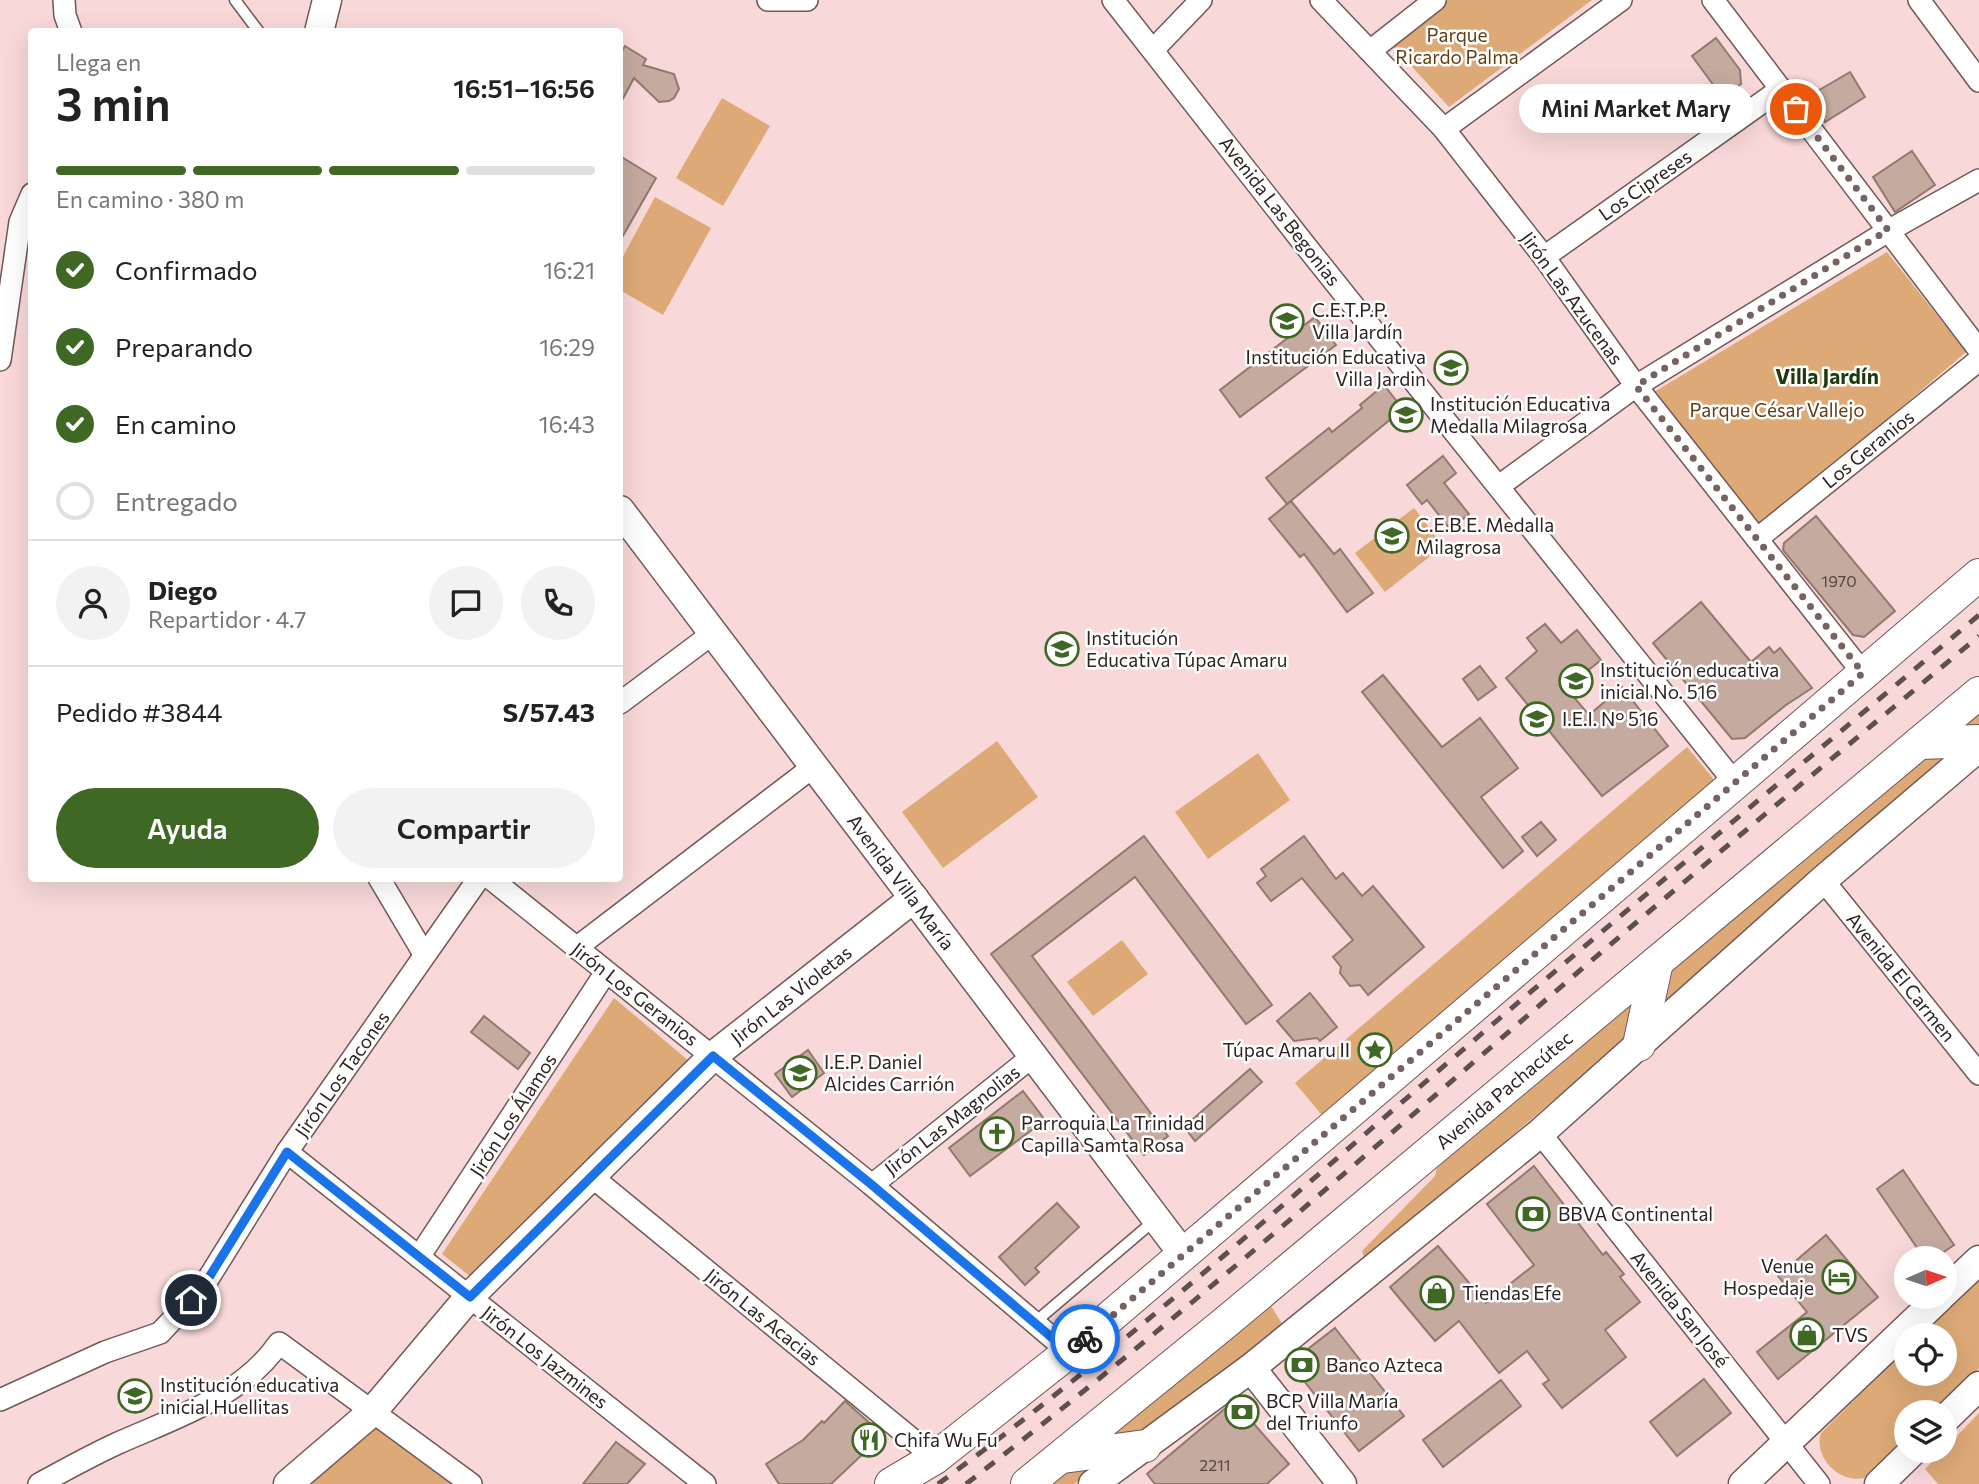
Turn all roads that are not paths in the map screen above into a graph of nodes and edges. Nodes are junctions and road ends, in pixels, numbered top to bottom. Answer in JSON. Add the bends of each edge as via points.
{"nodes":[{"id":1,"x":64,"y":0,"type":"edge"},
{"id":2,"x":235,"y":0,"type":"edge"},
{"id":3,"x":327,"y":0,"type":"edge"},
{"id":4,"x":768,"y":0,"type":"edge"},
{"id":5,"x":807,"y":0,"type":"edge"},
{"id":6,"x":1113,"y":0,"type":"edge"},
{"id":7,"x":1201,"y":0,"type":"edge"},
{"id":8,"x":1321,"y":0,"type":"edge"},
{"id":9,"x":1435,"y":0,"type":"edge"},
{"id":10,"x":1621,"y":0,"type":"edge"},
{"id":11,"x":1713,"y":0,"type":"edge"},
{"id":12,"x":1919,"y":0,"type":"edge"},
{"id":13,"x":70,"y":28,"type":"edge"},
{"id":14,"x":256,"y":28,"type":"edge"},
{"id":15,"x":320,"y":28,"type":"edge"},
{"id":16,"x":1153,"y":50,"type":"junction"},
{"id":17,"x":1370,"y":51,"type":"junction"},
{"id":18,"x":1979,"y":81,"type":"edge"},
{"id":19,"x":1781,"y":89,"type":"junction"},
{"id":20,"x":1444,"y":128,"type":"junction"},
{"id":21,"x":1979,"y":180,"type":"edge"},
{"id":22,"x":28,"y":203,"type":"edge"},
{"id":23,"x":1888,"y":230,"type":"junction"},
{"id":24,"x":1545,"y":257,"type":"junction"},
{"id":25,"x":1979,"y":350,"type":"edge"},
{"id":26,"x":0,"y":360,"type":"edge"},
{"id":27,"x":1979,"y":360,"type":"edge"},
{"id":28,"x":1636,"y":386,"type":"junction"},
{"id":29,"x":1499,"y":486,"type":"junction"},
{"id":30,"x":623,"y":514,"type":"edge"},
{"id":31,"x":1757,"y":539,"type":"junction"},
{"id":32,"x":1979,"y":575,"type":"edge"},
{"id":33,"x":712,"y":634,"type":"junction"},
{"id":34,"x":1863,"y":673,"type":"junction"},
{"id":35,"x":1979,"y":693,"type":"edge"},
{"id":36,"x":623,"y":701,"type":"edge"},
{"id":37,"x":1979,"y":741,"type":"edge"},
{"id":38,"x":1919,"y":743,"type":"junction"},
{"id":39,"x":1979,"y":747,"type":"edge"},
{"id":40,"x":813,"y":767,"type":"junction"},
{"id":41,"x":1735,"y":783,"type":"junction"},
{"id":42,"x":1823,"y":880,"type":"junction"},
{"id":43,"x":381,"y":882,"type":"edge"},
{"id":44,"x":476,"y":882,"type":"edge"},
{"id":45,"x":495,"y":882,"type":"edge"},
{"id":46,"x":914,"y":898,"type":"junction"},
{"id":47,"x":576,"y":948,"type":"junction"},
{"id":48,"x":424,"y":954,"type":"junction"},
{"id":49,"x":1657,"y":962,"type":"junction"},
{"id":50,"x":607,"y":972,"type":"junction"},
{"id":51,"x":1639,"y":1045,"type":"junction"},
{"id":52,"x":713,"y":1056,"type":"junction"},
{"id":53,"x":1033,"y":1056,"type":"junction"},
{"id":54,"x":1979,"y":1074,"type":"edge"},
{"id":55,"x":1540,"y":1133,"type":"junction"},
{"id":56,"x":287,"y":1152,"type":"junction"},
{"id":57,"x":591,"y":1176,"type":"junction"},
{"id":58,"x":872,"y":1185,"type":"junction"},
{"id":59,"x":1156,"y":1219,"type":"junction"},
{"id":60,"x":1183,"y":1254,"type":"junction"},
{"id":61,"x":419,"y":1257,"type":"junction"},
{"id":62,"x":1979,"y":1260,"type":"edge"},
{"id":63,"x":1957,"y":1281,"type":"edge"},
{"id":64,"x":470,"y":1297,"type":"junction"},
{"id":65,"x":1928,"y":1309,"type":"edge"},
{"id":66,"x":1034,"y":1323,"type":"junction"},
{"id":67,"x":1069,"y":1352,"type":"junction"},
{"id":68,"x":1251,"y":1368,"type":"junction"},
{"id":69,"x":1979,"y":1386,"type":"edge"},
{"id":70,"x":0,"y":1400,"type":"edge"},
{"id":71,"x":1957,"y":1407,"type":"edge"},
{"id":72,"x":372,"y":1412,"type":"junction"},
{"id":73,"x":1787,"y":1444,"type":"junction"},
{"id":74,"x":1145,"y":1446,"type":"junction"},
{"id":75,"x":1062,"y":1457,"type":"junction"},
{"id":76,"x":935,"y":1458,"type":"junction"},
{"id":77,"x":1901,"y":1463,"type":"edge"},
{"id":78,"x":40,"y":1484,"type":"edge"},
{"id":79,"x":288,"y":1484,"type":"edge"},
{"id":80,"x":471,"y":1484,"type":"edge"},
{"id":81,"x":705,"y":1484,"type":"edge"},
{"id":82,"x":891,"y":1484,"type":"edge"},
{"id":83,"x":1027,"y":1484,"type":"edge"},
{"id":84,"x":1093,"y":1484,"type":"edge"},
{"id":85,"x":1342,"y":1484,"type":"edge"},
{"id":86,"x":1743,"y":1484,"type":"edge"},
{"id":87,"x":1819,"y":1484,"type":"edge"},
{"id":88,"x":1879,"y":1484,"type":"edge"}],
"edges":[{"from":1,"to":13,"type":"street"},
{"from":2,"to":14,"type":"lane"},
{"from":3,"to":15,"type":"street"},
{"from":4,"to":5,"type":"street"},
{"from":6,"to":16,"type":"street","name":"Avenida Las Begonias"},
{"from":7,"to":16,"type":"street"},
{"from":8,"to":17,"type":"street","name":"Jirón Las Azucenas"},
{"from":9,"to":17,"type":"street"},
{"from":10,"to":20,"type":"street"},
{"from":11,"to":19,"type":"street"},
{"from":12,"to":18,"type":"street"},
{"from":16,"to":29,"type":"street","name":"Avenida Las Begonias"},
{"from":17,"to":20,"type":"street","name":"Jirón Las Azucenas"},
{"from":19,"to":23,"type":"street"},
{"from":19,"to":24,"type":"street","name":"Los Cipreses"},
{"from":20,"to":24,"type":"street","name":"Jirón Las Azucenas"},
{"from":21,"to":23,"type":"street"},
{"from":22,"to":26,"type":"street","via":[[20,222]]},
{"from":23,"to":25,"type":"street"},
{"from":23,"to":28,"type":"street"},
{"from":24,"to":28,"type":"street","name":"Jirón Las Azucenas"},
{"from":27,"to":31,"type":"street","name":"Los Geranios"},
{"from":28,"to":29,"type":"street"},
{"from":28,"to":31,"type":"street","name":"Jirón Las Azucenas"},
{"from":29,"to":41,"type":"street","name":"Avenida Las Begonias"},
{"from":30,"to":33,"type":"street","name":"Avenida Villa María"},
{"from":31,"to":34,"type":"street","name":"Jirón Las Azucenas"},
{"from":32,"to":34,"type":"main road"},
{"from":33,"to":36,"type":"street"},
{"from":33,"to":40,"type":"street","name":"Avenida Villa María"},
{"from":34,"to":41,"type":"main road"},
{"from":35,"to":38,"type":"main road","name":"Avenida Pachacútec"},
{"from":37,"to":38,"type":"main road"},
{"from":38,"to":49,"type":"main road","name":"Avenida Pachacútec"},
{"from":39,"to":42,"type":"street"},
{"from":40,"to":46,"type":"street","name":"Avenida Villa María"},
{"from":40,"to":47,"type":"street"},
{"from":41,"to":60,"type":"main road"},
{"from":42,"to":51,"type":"street"},
{"from":42,"to":54,"type":"street","name":"Avenida El Carmen"},
{"from":43,"to":48,"type":"street"},
{"from":44,"to":48,"type":"street","name":"Jirón Los Tacones"},
{"from":45,"to":47,"type":"street","name":"Jirón Los Geranios"},
{"from":46,"to":52,"type":"street","name":"Jirón Las Violetas"},
{"from":46,"to":53,"type":"street","name":"Avenida Villa María"},
{"from":47,"to":50,"type":"street","name":"Jirón Los Geranios"},
{"from":48,"to":56,"type":"street","name":"Jirón Los Tacones"},
{"from":49,"to":51,"type":"main road"},
{"from":49,"to":75,"type":"main road","name":"Avenida Pachacútec"},
{"from":50,"to":52,"type":"street","name":"Jirón Los Geranios"},
{"from":50,"to":61,"type":"street","name":"Jirón Los Álamos"},
{"from":51,"to":55,"type":"street"},
{"from":52,"to":57,"type":"street","name":"Jirón Las Violetas"},
{"from":52,"to":58,"type":"street","name":"Jirón Los Geranios"},
{"from":53,"to":58,"type":"street","name":"Jirón Las Magnolias"},
{"from":53,"to":59,"type":"street","name":"Avenida Villa María"},
{"from":55,"to":68,"type":"street"},
{"from":55,"to":73,"type":"street","name":"Avenida San José"},
{"from":56,"to":61,"type":"street","name":"Jirón Los Jazmines"},
{"from":56,"to":70,"type":"street","name":"Jirón Los Tacones","via":[[203,1287],[160,1333],[105,1352]]},
{"from":57,"to":64,"type":"street","name":"Jirón Las Violetas"},
{"from":57,"to":76,"type":"street","name":"Jirón Las Acacias"},
{"from":58,"to":66,"type":"street","name":"Jirón Los Geranios"},
{"from":59,"to":60,"type":"street","name":"Avenida Villa María"},
{"from":59,"to":66,"type":"lane"},
{"from":60,"to":67,"type":"main road"},
{"from":61,"to":64,"type":"street","name":"Jirón Los Jazmines"},
{"from":62,"to":63,"type":"street"},
{"from":64,"to":72,"type":"street","name":"Jirón Las Violetas"},
{"from":64,"to":81,"type":"street","name":"Jirón Los Jazmines"},
{"from":65,"to":73,"type":"street"},
{"from":66,"to":67,"type":"street","name":"Jirón Los Geranios"},
{"from":67,"to":76,"type":"main road"},
{"from":68,"to":74,"type":"street"},
{"from":68,"to":85,"type":"street"},
{"from":69,"to":71,"type":"street"},
{"from":72,"to":78,"type":"street","via":[[279,1343],[248,1377],[219,1396]]},
{"from":72,"to":79,"type":"street","name":"Jirón Las Violetas"},
{"from":72,"to":80,"type":"street"},
{"from":73,"to":86,"type":"street"},
{"from":73,"to":87,"type":"street","name":"Avenida San José"},
{"from":74,"to":75,"type":"main road"},
{"from":74,"to":84,"type":"street"},
{"from":75,"to":83,"type":"main road","name":"Avenida Pachacútec"},
{"from":76,"to":82,"type":"main road"},
{"from":77,"to":88,"type":"street"}]}
